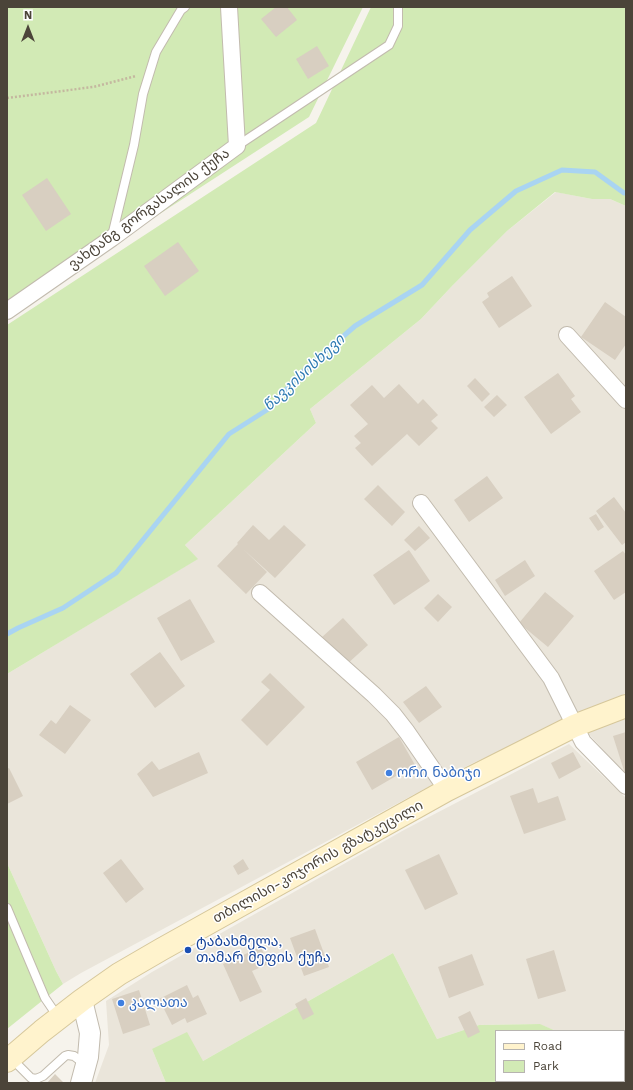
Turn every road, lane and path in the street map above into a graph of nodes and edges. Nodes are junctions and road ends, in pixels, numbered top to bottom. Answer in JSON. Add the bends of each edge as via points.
{"nodes":[{"id":1,"x":185,"y":7,"type":"edge"},
{"id":2,"x":229,"y":7,"type":"edge"},
{"id":3,"x":398,"y":7,"type":"edge"},
{"id":4,"x":149,"y":73,"type":"junction"},
{"id":5,"x":7,"y":98,"type":"edge"},
{"id":6,"x":237,"y":146,"type":"junction"},
{"id":7,"x":112,"y":238,"type":"junction"},
{"id":8,"x":7,"y":311,"type":"edge"},
{"id":9,"x":567,"y":335,"type":"dead end"},
{"id":10,"x":626,"y":400,"type":"edge"},
{"id":11,"x":421,"y":503,"type":"dead end"},
{"id":12,"x":260,"y":593,"type":"dead end"},
{"id":13,"x":626,"y":706,"type":"edge"},
{"id":14,"x":574,"y":726,"type":"junction"},
{"id":15,"x":626,"y":786,"type":"edge"},
{"id":16,"x":447,"y":790,"type":"junction"},
{"id":17,"x":7,"y":908,"type":"edge"},
{"id":18,"x":82,"y":1000,"type":"junction"},
{"id":19,"x":58,"y":1018,"type":"junction"},
{"id":20,"x":9,"y":1059,"type":"edge"},
{"id":21,"x":84,"y":1074,"type":"edge"}],
"edges":[{"from":1,"to":4,"type":"lane","via":[[156,52]]},
{"from":2,"to":6,"type":"street","name":"ვახტანგ გორგასალის ქუჩა"},
{"from":3,"to":6,"type":"lane","via":[[398,26],[389,45]]},
{"from":4,"to":5,"type":"path","via":[[92,87]]},
{"from":4,"to":7,"type":"lane"},
{"from":6,"to":7,"type":"street","name":"ვახტანგ გორგასალის ქუჩა"},
{"from":7,"to":8,"type":"street","name":"ვახტანგ გორგასალის ქუჩა"},
{"from":9,"to":10,"type":"street"},
{"from":11,"to":14,"type":"street","via":[[551,678]]},
{"from":12,"to":16,"type":"street","via":[[374,695],[407,732]]},
{"from":13,"to":14,"type":"main road","name":"თბილისი-კოჯორის გზატკეცილი"},
{"from":14,"to":15,"type":"street","via":[[583,742]]},
{"from":14,"to":16,"type":"main road","name":"თბილისი-კოჯორის გზატკეცილი"},
{"from":16,"to":18,"type":"main road","name":"თბილისი-კოჯორის გზატკეცილი","via":[[162,949],[119,974]]},
{"from":17,"to":19,"type":"lane","via":[[45,998]]},
{"from":18,"to":19,"type":"main road","name":"თბილისი-კოჯორის გზატკეცილი"},
{"from":18,"to":21,"type":"street","via":[[90,1033]]},
{"from":19,"to":20,"type":"main road","name":"თბილისი-კოჯორის გზატკეცილი"},
{"from":20,"to":21,"type":"lane","via":[[31,1078],[36,1079],[65,1056],[74,1056]]}]}
